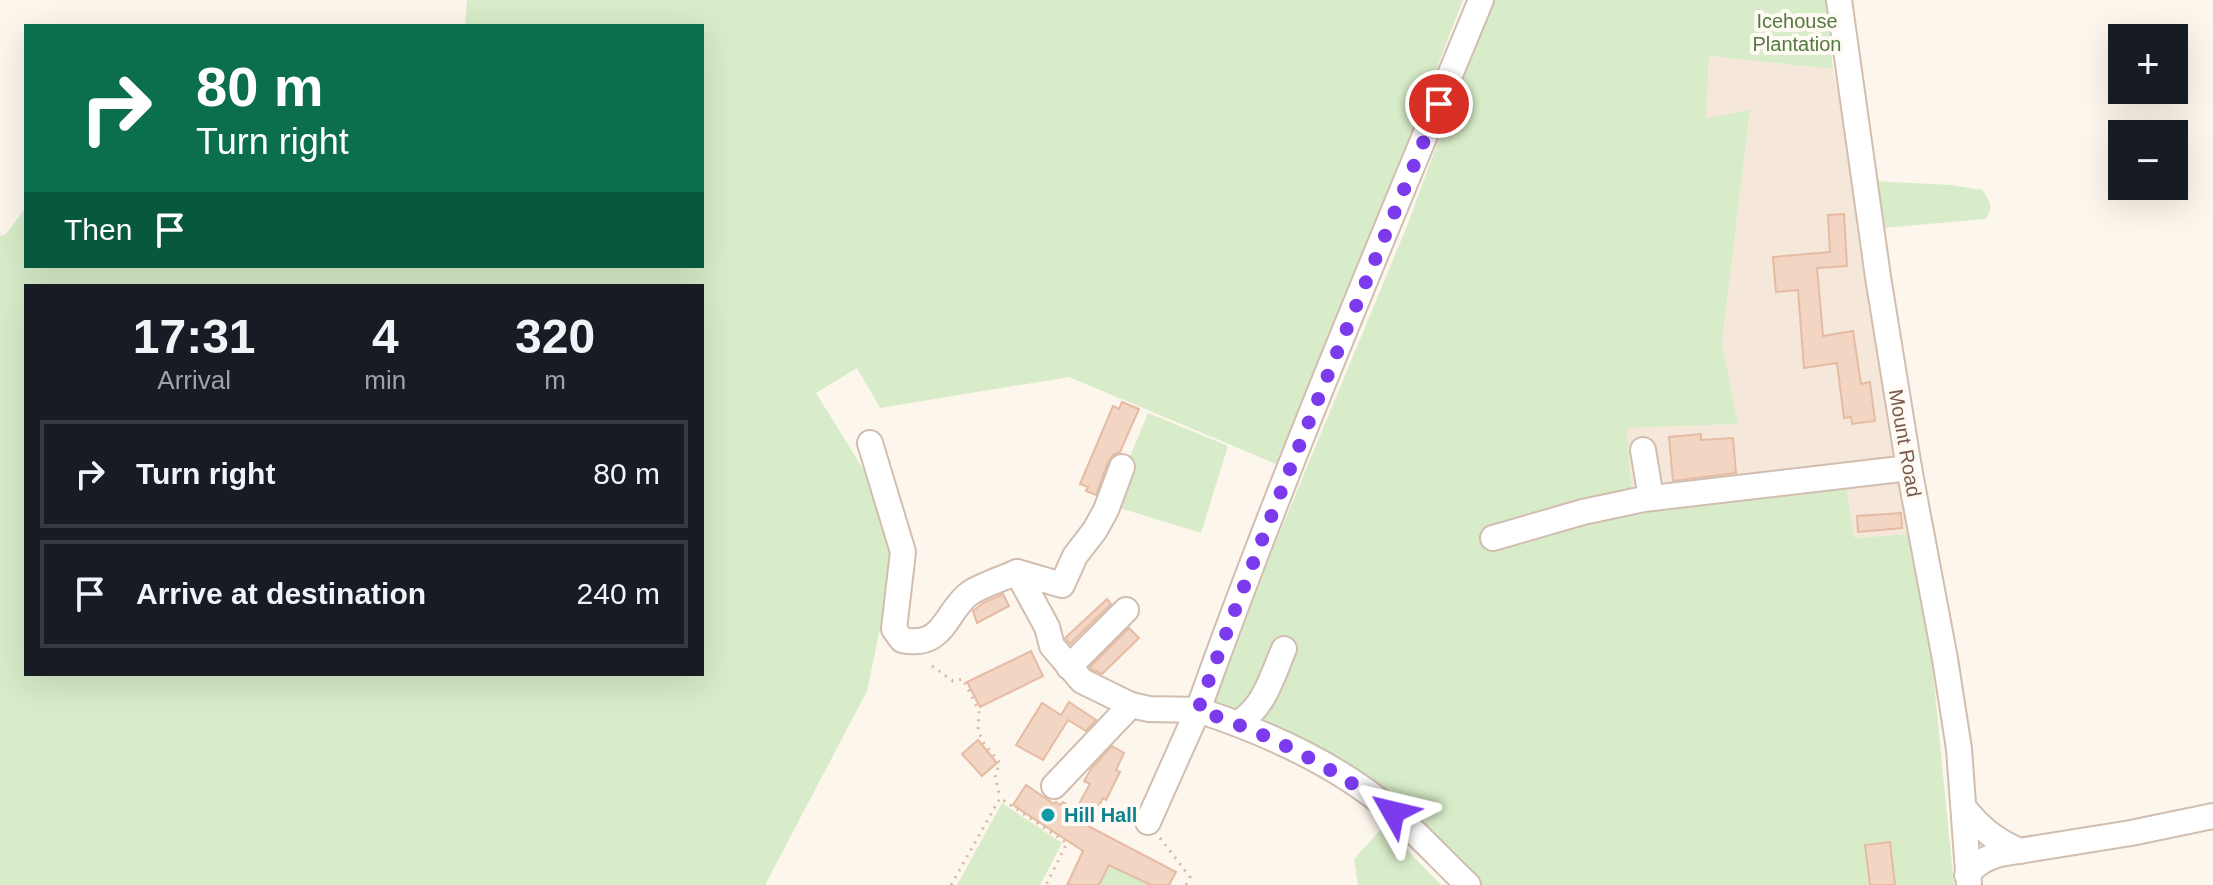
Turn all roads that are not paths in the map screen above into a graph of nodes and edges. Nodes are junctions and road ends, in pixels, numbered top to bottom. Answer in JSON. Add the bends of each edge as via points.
{"nodes":[{"id":1,"x":1481,"y":0,"type":"edge"},
{"id":2,"x":1839,"y":0,"type":"edge"},
{"id":3,"x":870,"y":443,"type":"dead end"},
{"id":4,"x":1643,"y":450,"type":"dead end"},
{"id":5,"x":1122,"y":467,"type":"dead end"},
{"id":6,"x":1909,"y":468,"type":"junction"},
{"id":7,"x":1651,"y":498,"type":"junction"},
{"id":8,"x":1493,"y":538,"type":"dead end"},
{"id":9,"x":1017,"y":572,"type":"junction"},
{"id":10,"x":1126,"y":610,"type":"dead end"},
{"id":11,"x":1284,"y":649,"type":"dead end"},
{"id":12,"x":1069,"y":667,"type":"junction"},
{"id":13,"x":1131,"y":705,"type":"junction"},
{"id":14,"x":1198,"y":710,"type":"junction"},
{"id":15,"x":1238,"y":723,"type":"junction"},
{"id":16,"x":1054,"y":786,"type":"dead end"},
{"id":17,"x":1964,"y":808,"type":"junction"},
{"id":18,"x":2213,"y":816,"type":"edge"},
{"id":19,"x":1148,"y":822,"type":"road end"},
{"id":20,"x":2020,"y":851,"type":"junction"},
{"id":21,"x":1968,"y":880,"type":"edge"},
{"id":22,"x":1468,"y":885,"type":"edge"}],
"edges":[{"from":1,"to":14,"type":"street"},
{"from":2,"to":6,"type":"street","name":"Mount Road"},
{"from":3,"to":9,"type":"street","via":[[903,552],[894,629],[902,640],[940,633],[970,593]]},
{"from":4,"to":7,"type":"street"},
{"from":5,"to":9,"type":"street","via":[[1106,510],[1062,585]]},
{"from":6,"to":7,"type":"street"},
{"from":6,"to":17,"type":"street","name":"Mount Road","via":[[1945,659]]},
{"from":7,"to":8,"type":"street"},
{"from":9,"to":12,"type":"street","via":[[1052,646]]},
{"from":10,"to":12,"type":"street"},
{"from":11,"to":15,"type":"street","via":[[1260,705]]},
{"from":12,"to":13,"type":"street","via":[[1082,681]]},
{"from":13,"to":14,"type":"street"},
{"from":13,"to":16,"type":"street"},
{"from":14,"to":15,"type":"street"},
{"from":14,"to":19,"type":"street"},
{"from":15,"to":22,"type":"street","via":[[1350,780],[1393,812]]},
{"from":17,"to":20,"type":"street","via":[[2001,843]]},
{"from":17,"to":21,"type":"street","name":"Mount Road"},
{"from":18,"to":20,"type":"street"},
{"from":20,"to":21,"type":"street","via":[[1988,857],[1974,866]]}]}
